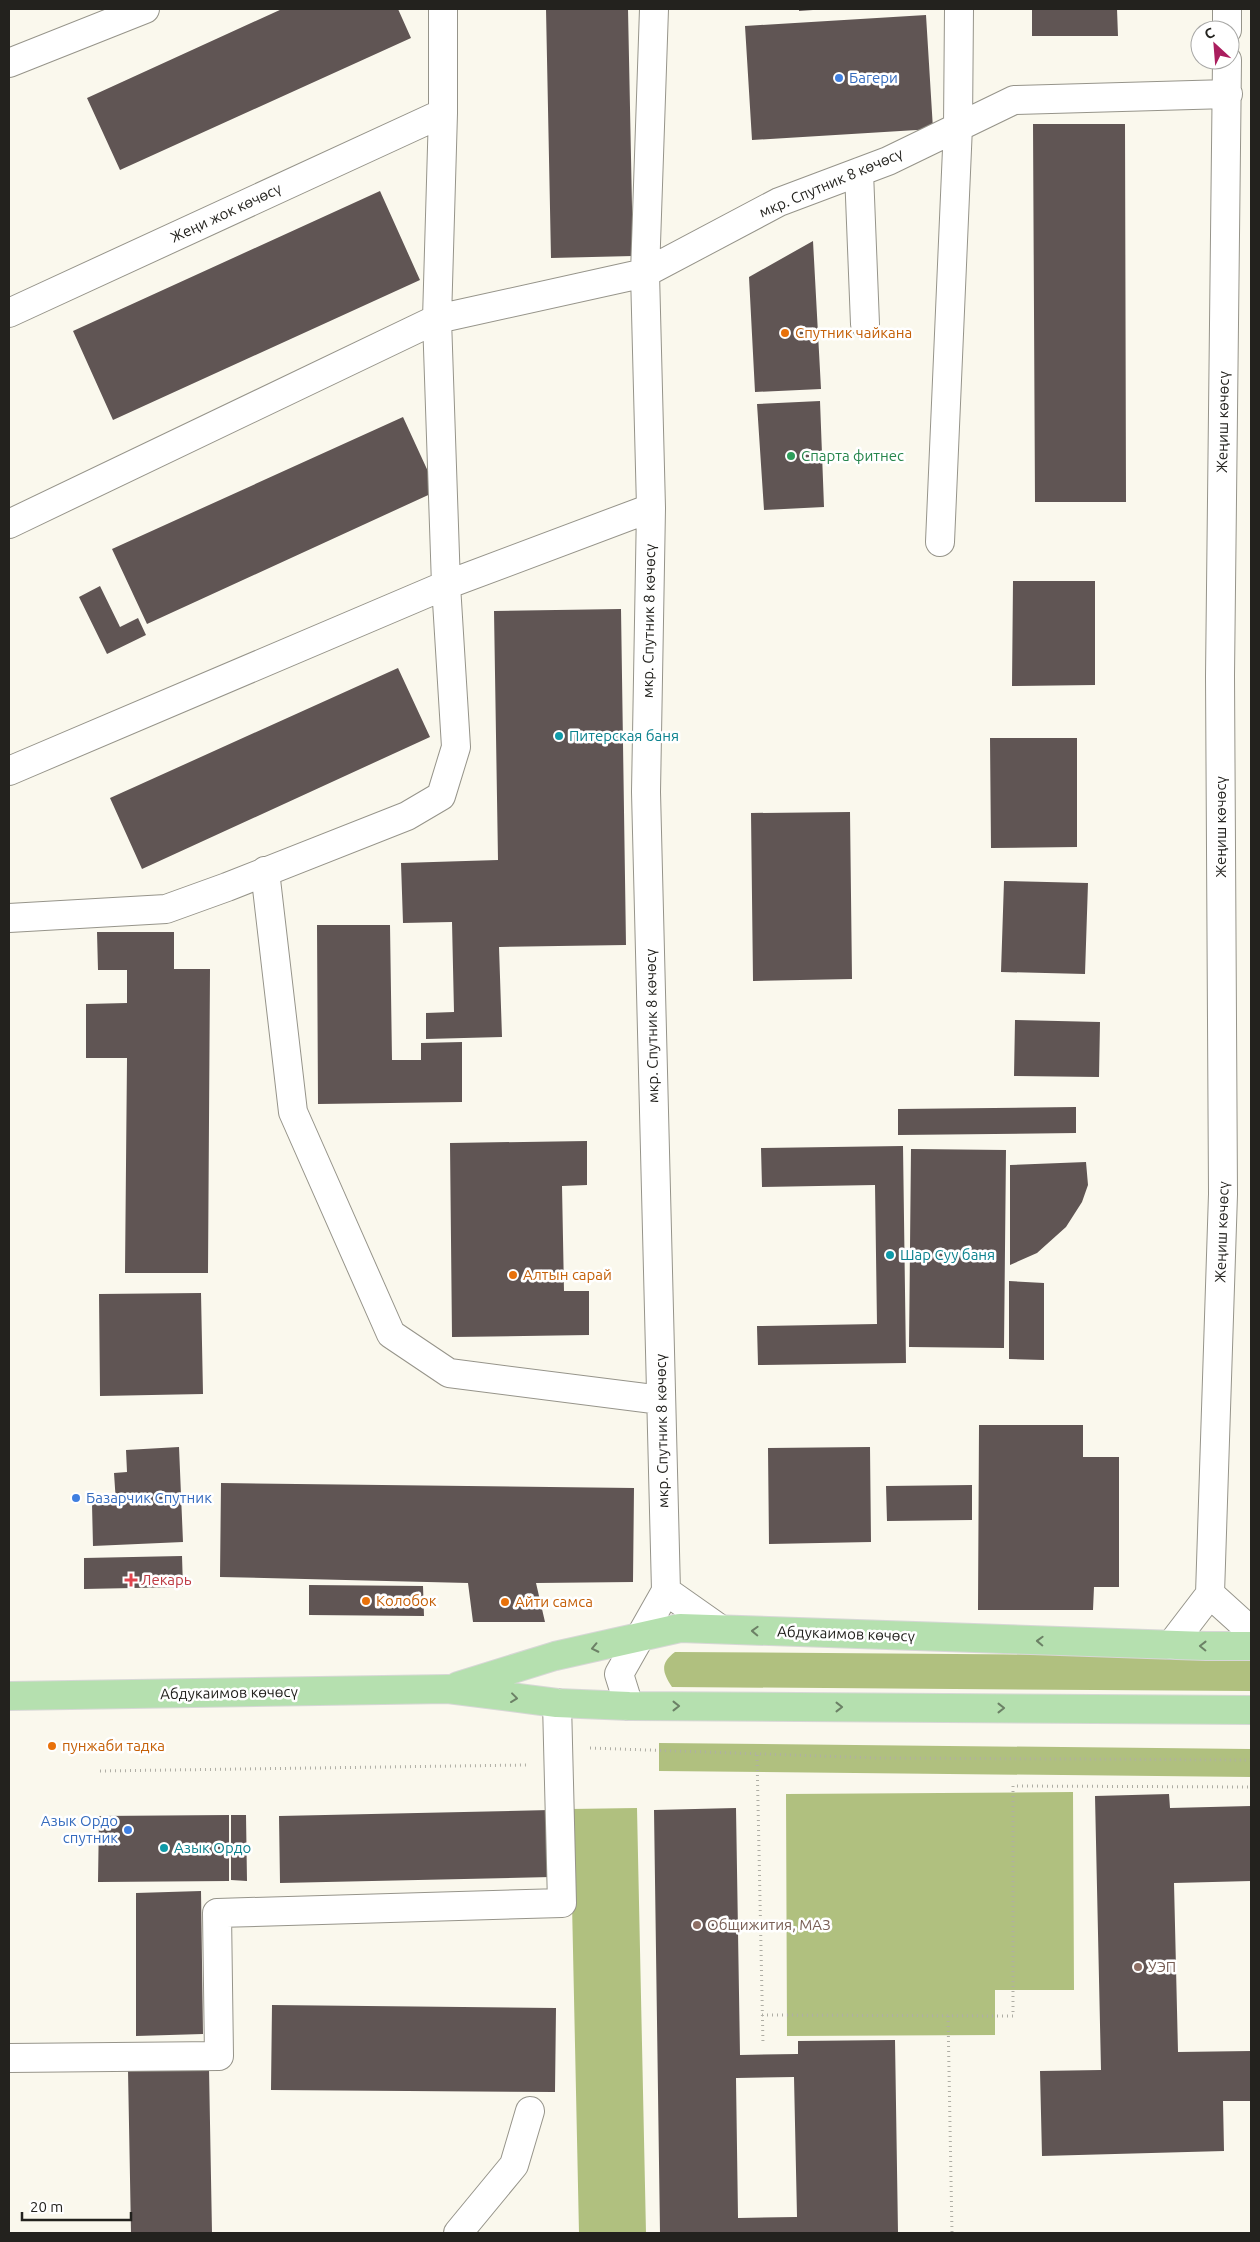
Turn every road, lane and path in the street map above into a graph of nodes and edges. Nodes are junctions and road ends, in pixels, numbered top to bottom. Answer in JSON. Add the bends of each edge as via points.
{"nodes":[{"id":1,"x":145,"y":9,"type":"edge"},
{"id":2,"x":443,"y":9,"type":"edge"},
{"id":3,"x":654,"y":9,"type":"edge"},
{"id":4,"x":959,"y":9,"type":"edge"},
{"id":5,"x":9,"y":63,"type":"edge"},
{"id":6,"x":1227,"y":70,"type":"edge"},
{"id":7,"x":1228,"y":94,"type":"junction"},
{"id":8,"x":443,"y":113,"type":"junction"},
{"id":9,"x":958,"y":126,"type":"junction"},
{"id":10,"x":858,"y":172,"type":"junction"},
{"id":11,"x":645,"y":274,"type":"junction"},
{"id":12,"x":9,"y":313,"type":"edge"},
{"id":13,"x":437,"y":319,"type":"junction"},
{"id":14,"x":865,"y":324,"type":"dead end"},
{"id":15,"x":651,"y":508,"type":"junction"},
{"id":16,"x":9,"y":524,"type":"edge"},
{"id":17,"x":940,"y":542,"type":"dead end"},
{"id":18,"x":446,"y":585,"type":"junction"},
{"id":19,"x":9,"y":771,"type":"edge"},
{"id":20,"x":265,"y":871,"type":"junction"},
{"id":21,"x":9,"y":918,"type":"edge"},
{"id":22,"x":661,"y":1400,"type":"junction"},
{"id":23,"x":666,"y":1591,"type":"junction"},
{"id":24,"x":1210,"y":1594,"type":"junction"},
{"id":25,"x":720,"y":1629,"type":"junction"},
{"id":26,"x":1251,"y":1632,"type":"edge"},
{"id":27,"x":640,"y":1638,"type":"junction"},
{"id":28,"x":1171,"y":1645,"type":"junction"},
{"id":29,"x":1251,"y":1646,"type":"edge"},
{"id":30,"x":448,"y":1690,"type":"junction"},
{"id":31,"x":9,"y":1696,"type":"edge"},
{"id":32,"x":557,"y":1703,"type":"junction"},
{"id":33,"x":629,"y":1706,"type":"junction"},
{"id":34,"x":1251,"y":1710,"type":"edge"},
{"id":35,"x":757,"y":1755,"type":"junction"},
{"id":36,"x":558,"y":1756,"type":"junction"},
{"id":37,"x":1251,"y":1760,"type":"edge"},
{"id":38,"x":100,"y":1771,"type":"dead end"},
{"id":39,"x":1251,"y":1787,"type":"edge"},
{"id":40,"x":762,"y":2015,"type":"junction"},
{"id":41,"x":948,"y":2016,"type":"junction"},
{"id":42,"x":763,"y":2044,"type":"dead end"},
{"id":43,"x":9,"y":2058,"type":"edge"},
{"id":44,"x":530,"y":2111,"type":"dead end"},
{"id":45,"x":458,"y":2233,"type":"edge"},
{"id":46,"x":952,"y":2233,"type":"edge"}],
"edges":[{"from":1,"to":5,"type":"street"},
{"from":2,"to":8,"type":"street"},
{"from":3,"to":11,"type":"street"},
{"from":4,"to":9,"type":"street"},
{"from":6,"to":7,"type":"street","name":"Жеңиш көчөсү"},
{"from":7,"to":9,"type":"street","name":"мкр. Спутник 8 көчөсү","via":[[1014,100]]},
{"from":7,"to":24,"type":"street","name":"Жеңиш көчөсү","via":[[1220,676],[1224,1194]]},
{"from":8,"to":12,"type":"street","name":"Жеңи жок көчөсү"},
{"from":8,"to":13,"type":"street"},
{"from":9,"to":10,"type":"street","name":"мкр. Спутник 8 көчөсү","via":[[888,161]]},
{"from":9,"to":17,"type":"street"},
{"from":10,"to":11,"type":"street","name":"мкр. Спутник 8 көчөсү","via":[[779,202]]},
{"from":10,"to":14,"type":"street"},
{"from":11,"to":13,"type":"street"},
{"from":11,"to":15,"type":"street","name":"мкр. Спутник 8 көчөсү"},
{"from":13,"to":16,"type":"street"},
{"from":13,"to":18,"type":"street"},
{"from":15,"to":18,"type":"street"},
{"from":15,"to":22,"type":"street","name":"мкр. Спутник 8 көчөсү","via":[[646,792]]},
{"from":18,"to":19,"type":"street"},
{"from":18,"to":20,"type":"street","via":[[456,746],[441,796],[407,816]]},
{"from":20,"to":21,"type":"street","via":[[166,909]]},
{"from":20,"to":22,"type":"street","via":[[293,1112],[392,1334],[449,1373]]},
{"from":22,"to":23,"type":"street","name":"мкр. Спутник 8 көчөсү"},
{"from":23,"to":25,"type":"street"},
{"from":23,"to":27,"type":"street"},
{"from":24,"to":26,"type":"street"},
{"from":24,"to":28,"type":"street"},
{"from":25,"to":27,"type":"main road","name":"Абдукаимов көчөсү","via":[[680,1628]]},
{"from":28,"to":25,"type":"main road","name":"Абдукаимов көчөсү","one_way":true},
{"from":27,"to":30,"type":"main road","name":"Абдукаимов көчөсү","one_way":true,"via":[[555,1656]]},
{"from":27,"to":33,"type":"street","via":[[619,1674]]},
{"from":29,"to":28,"type":"main road","name":"Абдукаимов көчөсү","one_way":true},
{"from":30,"to":31,"type":"main road","name":"Абдукаимов көчөсү"},
{"from":30,"to":32,"type":"main road","name":"Абдукаимов көчөсү","one_way":true},
{"from":32,"to":33,"type":"main road","name":"Абдукаимов көчөсү"},
{"from":32,"to":36,"type":"street"},
{"from":33,"to":34,"type":"main road","name":"Абдукаимов көчөсү","one_way":true},
{"from":35,"to":36,"type":"path"},
{"from":35,"to":37,"type":"path"},
{"from":35,"to":40,"type":"path"},
{"from":36,"to":38,"type":"path"},
{"from":36,"to":43,"type":"street","via":[[562,1903],[217,1913],[219,2056]]},
{"from":39,"to":41,"type":"path","via":[[1013,1786],[1013,2016]]},
{"from":40,"to":41,"type":"path"},
{"from":40,"to":42,"type":"path"},
{"from":41,"to":46,"type":"path"},
{"from":44,"to":45,"type":"street","via":[[514,2165]]}]}
